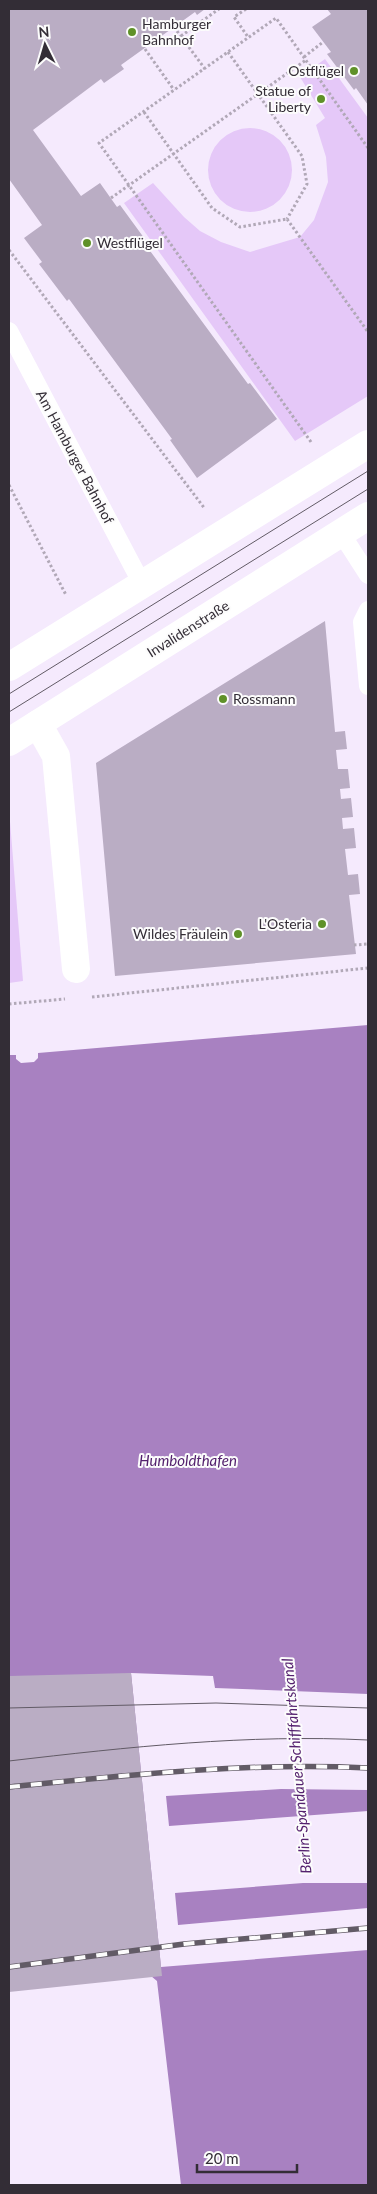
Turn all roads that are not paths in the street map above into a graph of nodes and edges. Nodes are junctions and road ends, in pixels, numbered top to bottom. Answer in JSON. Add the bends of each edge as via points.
{"nodes":[{"id":1,"x":9,"y":330,"type":"edge"},
{"id":2,"x":368,"y":444,"type":"edge"},
{"id":3,"x":368,"y":516,"type":"edge"},
{"id":4,"x":341,"y":533,"type":"junction"},
{"id":5,"x":368,"y":575,"type":"edge"},
{"id":6,"x":142,"y":584,"type":"junction"},
{"id":7,"x":368,"y":610,"type":"edge"},
{"id":8,"x":9,"y":667,"type":"edge"},
{"id":9,"x":368,"y":686,"type":"edge"},
{"id":10,"x":38,"y":724,"type":"junction"},
{"id":11,"x":9,"y":742,"type":"edge"},
{"id":12,"x":76,"y":969,"type":"dead end"}],
"edges":[{"from":1,"to":6,"type":"lane","name":"Am Hamburger Bahnhof"},
{"from":2,"to":6,"type":"main road"},
{"from":3,"to":4,"type":"main road","name":"Invalidenstraße"},
{"from":4,"to":5,"type":"lane"},
{"from":4,"to":10,"type":"main road","name":"Invalidenstraße"},
{"from":6,"to":8,"type":"main road"},
{"from":7,"to":9,"type":"lane","via":[[362,622]]},
{"from":10,"to":11,"type":"main road","name":"Invalidenstraße"},
{"from":10,"to":12,"type":"main road","via":[[56,756]]}]}
